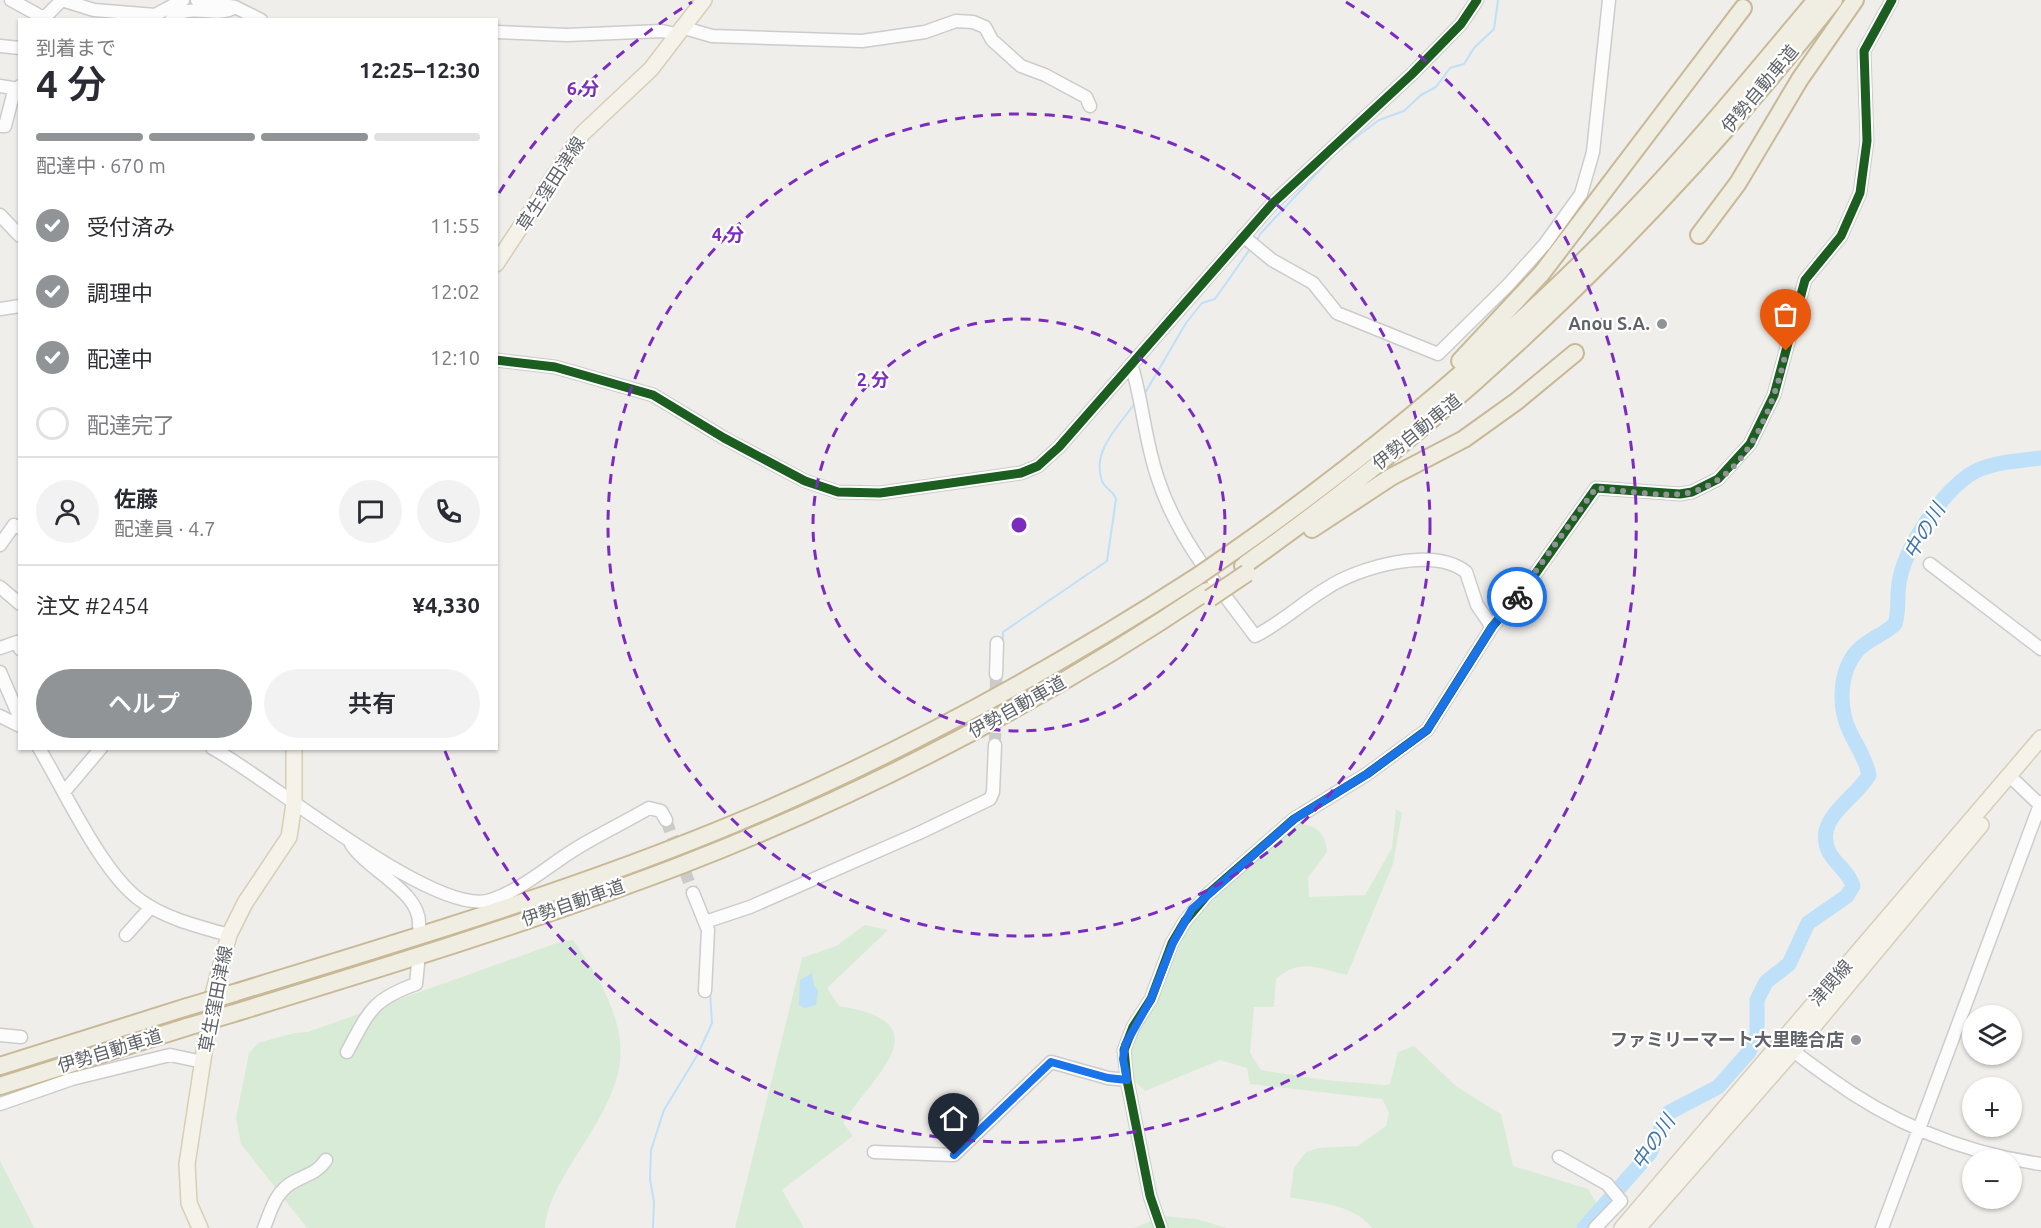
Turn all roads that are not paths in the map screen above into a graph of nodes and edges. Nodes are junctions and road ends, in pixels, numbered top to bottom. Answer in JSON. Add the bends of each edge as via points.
{"nodes":[{"id":1,"x":11,"y":0,"type":"edge"},
{"id":2,"x":62,"y":0,"type":"edge"},
{"id":3,"x":183,"y":0,"type":"edge"},
{"id":4,"x":197,"y":0,"type":"edge"},
{"id":5,"x":704,"y":0,"type":"edge"},
{"id":6,"x":1477,"y":0,"type":"edge"},
{"id":7,"x":1609,"y":0,"type":"edge"},
{"id":8,"x":1816,"y":0,"type":"edge"},
{"id":9,"x":1834,"y":0,"type":"edge"},
{"id":10,"x":1855,"y":0,"type":"edge"},
{"id":11,"x":1892,"y":0,"type":"edge"},
{"id":12,"x":235,"y":7,"type":"junction"},
{"id":13,"x":1743,"y":8,"type":"dead end"},
{"id":14,"x":129,"y":11,"type":"edge"},
{"id":15,"x":94,"y":14,"type":"edge"},
{"id":16,"x":41,"y":18,"type":"edge"},
{"id":17,"x":173,"y":18,"type":"edge"},
{"id":18,"x":257,"y":18,"type":"edge"},
{"id":19,"x":679,"y":30,"type":"junction"},
{"id":20,"x":498,"y":32,"type":"edge"},
{"id":21,"x":0,"y":46,"type":"edge"},
{"id":22,"x":18,"y":48,"type":"edge"},
{"id":23,"x":0,"y":86,"type":"edge"},
{"id":24,"x":18,"y":87,"type":"edge"},
{"id":25,"x":18,"y":90,"type":"edge"},
{"id":26,"x":1090,"y":106,"type":"dead end"},
{"id":27,"x":0,"y":126,"type":"edge"},
{"id":28,"x":0,"y":215,"type":"edge"},
{"id":29,"x":18,"y":234,"type":"edge"},
{"id":30,"x":1700,"y":235,"type":"dead end"},
{"id":31,"x":1250,"y":242,"type":"junction"},
{"id":32,"x":498,"y":261,"type":"edge"},
{"id":33,"x":18,"y":306,"type":"edge"},
{"id":34,"x":0,"y":309,"type":"edge"},
{"id":35,"x":1575,"y":353,"type":"dead end"},
{"id":36,"x":498,"y":360,"type":"edge"},
{"id":37,"x":1131,"y":367,"type":"junction"},
{"id":38,"x":1369,"y":450,"type":"junction"},
{"id":39,"x":18,"y":527,"type":"edge"},
{"id":40,"x":0,"y":545,"type":"edge"},
{"id":41,"x":1930,"y":564,"type":"dead end"},
{"id":42,"x":1245,"y":570,"type":"junction"},
{"id":43,"x":0,"y":587,"type":"edge"},
{"id":44,"x":18,"y":602,"type":"edge"},
{"id":45,"x":1492,"y":627,"type":"junction"},
{"id":46,"x":997,"y":643,"type":"dead end"},
{"id":47,"x":18,"y":644,"type":"edge"},
{"id":48,"x":0,"y":648,"type":"edge"},
{"id":49,"x":2041,"y":649,"type":"edge"},
{"id":50,"x":0,"y":672,"type":"edge"},
{"id":51,"x":996,"y":674,"type":"tunnel mouth"},
{"id":52,"x":0,"y":716,"type":"edge"},
{"id":53,"x":18,"y":720,"type":"edge"},
{"id":54,"x":2041,"y":738,"type":"edge"},
{"id":55,"x":995,"y":745,"type":"tunnel mouth"},
{"id":56,"x":40,"y":750,"type":"edge"},
{"id":57,"x":99,"y":750,"type":"edge"},
{"id":58,"x":215,"y":750,"type":"edge"},
{"id":59,"x":294,"y":750,"type":"edge"},
{"id":60,"x":2041,"y":754,"type":"edge"},
{"id":61,"x":2016,"y":783,"type":"junction"},
{"id":62,"x":64,"y":792,"type":"junction"},
{"id":63,"x":294,"y":804,"type":"junction"},
{"id":64,"x":2040,"y":804,"type":"edge"},
{"id":65,"x":666,"y":820,"type":"dead end"},
{"id":66,"x":348,"y":841,"type":"junction"},
{"id":67,"x":693,"y":892,"type":"tunnel mouth"},
{"id":68,"x":151,"y":907,"type":"junction"},
{"id":69,"x":705,"y":922,"type":"junction"},
{"id":70,"x":419,"y":926,"type":"dead end"},
{"id":71,"x":126,"y":935,"type":"dead end"},
{"id":72,"x":229,"y":935,"type":"junction"},
{"id":73,"x":418,"y":964,"type":"dead end"},
{"id":74,"x":705,"y":991,"type":"dead end"},
{"id":75,"x":0,"y":1035,"type":"edge"},
{"id":76,"x":21,"y":1037,"type":"dead end"},
{"id":77,"x":1788,"y":1045,"type":"junction"},
{"id":78,"x":347,"y":1052,"type":"dead end"},
{"id":79,"x":203,"y":1062,"type":"junction"},
{"id":80,"x":0,"y":1066,"type":"edge"},
{"id":81,"x":1127,"y":1080,"type":"junction"},
{"id":82,"x":0,"y":1086,"type":"edge"},
{"id":83,"x":0,"y":1104,"type":"edge"},
{"id":84,"x":1918,"y":1130,"type":"junction"},
{"id":85,"x":874,"y":1152,"type":"dead end"},
{"id":86,"x":1559,"y":1157,"type":"dead end"},
{"id":87,"x":326,"y":1160,"type":"dead end"},
{"id":88,"x":2041,"y":1164,"type":"edge"},
{"id":89,"x":1648,"y":1227,"type":"edge"},
{"id":90,"x":200,"y":1228,"type":"edge"},
{"id":91,"x":264,"y":1228,"type":"edge"},
{"id":92,"x":1161,"y":1228,"type":"edge"},
{"id":93,"x":1595,"y":1228,"type":"edge"},
{"id":94,"x":1622,"y":1228,"type":"edge"},
{"id":95,"x":1882,"y":1228,"type":"edge"}],
"edges":[{"from":1,"to":16,"type":"street"},
{"from":2,"to":15,"type":"street"},
{"from":2,"to":16,"type":"street"},
{"from":3,"to":14,"type":"street","via":[[155,15]]},
{"from":4,"to":12,"type":"street"},
{"from":5,"to":19,"type":"main road","name":"草生窪田津線"},
{"from":6,"to":31,"type":"street","via":[[1461,24],[1412,74],[1291,186]]},
{"from":7,"to":31,"type":"street","via":[[1593,152],[1578,201],[1508,285],[1438,354],[1337,313],[1313,283],[1272,260]]},
{"from":8,"to":38,"type":"highway","name":"伊勢自動車道","via":[[1626,218],[1516,326]]},
{"from":9,"to":42,"type":"highway","name":"伊勢自動車道","via":[[1771,78],[1652,212],[1527,338],[1403,445]]},
{"from":10,"to":30,"type":"highway","via":[[1800,79],[1738,183]]},
{"from":11,"to":45,"type":"street","via":[[1864,51],[1867,141],[1860,193],[1841,236],[1805,280],[1774,395],[1750,444],[1718,479],[1692,492],[1596,488],[1531,580]]},
{"from":12,"to":17,"type":"street","via":[[224,13],[191,9]]},
{"from":12,"to":18,"type":"street"},
{"from":13,"to":38,"type":"highway","via":[[1529,289]]},
{"from":14,"to":15,"type":"street"},
{"from":19,"to":20,"type":"street","via":[[567,35]]},
{"from":19,"to":26,"type":"street","via":[[720,37],[862,40],[925,32],[956,21],[973,22],[985,27],[992,40],[1021,66],[1086,97]]},
{"from":19,"to":32,"type":"main road","name":"草生窪田津線","via":[[651,69],[582,134]]},
{"from":21,"to":22,"type":"street"},
{"from":23,"to":24,"type":"street"},
{"from":25,"to":27,"type":"street","via":[[5,126]]},
{"from":28,"to":29,"type":"street"},
{"from":31,"to":37,"type":"street"},
{"from":33,"to":34,"type":"street"},
{"from":35,"to":42,"type":"highway","via":[[1464,439],[1391,477]]},
{"from":36,"to":37,"type":"street","via":[[555,367],[642,391],[805,481],[859,494],[1004,478],[1032,469],[1059,447]]},
{"from":37,"to":45,"type":"street","via":[[1155,470],[1172,514],[1255,636],[1335,583],[1384,565],[1428,560],[1449,562],[1466,572],[1477,605]]},
{"from":38,"to":80,"type":"highway","name":"伊勢自動車道","bridge":true,"via":[[1234,551],[1129,620],[992,700],[894,751],[737,822],[529,900]]},
{"from":39,"to":40,"type":"street","via":[[14,525]]},
{"from":41,"to":49,"type":"street"},
{"from":42,"to":82,"type":"highway","name":"伊勢自動車道","bridge":true,"via":[[993,721],[823,805],[744,839],[529,919]]},
{"from":43,"to":44,"type":"street"},
{"from":45,"to":81,"type":"street","via":[[1427,730],[1367,774],[1294,819],[1192,909],[1125,1045]]},
{"from":46,"to":51,"type":"street"},
{"from":47,"to":48,"type":"street"},
{"from":50,"to":53,"type":"street"},
{"from":52,"to":53,"type":"street"},
{"from":54,"to":77,"type":"main road","name":"津関線"},
{"from":55,"to":69,"type":"street","via":[[990,799],[750,907]]},
{"from":56,"to":62,"type":"street"},
{"from":57,"to":62,"type":"street"},
{"from":58,"to":63,"type":"street"},
{"from":59,"to":63,"type":"main road","name":"草生窪田津線"},
{"from":60,"to":61,"type":"main road","name":"津関線"},
{"from":61,"to":64,"type":"street"},
{"from":61,"to":77,"type":"main road","name":"津関線"},
{"from":62,"to":68,"type":"street","via":[[106,864],[124,887]]},
{"from":63,"to":66,"type":"street"},
{"from":63,"to":72,"type":"main road","name":"草生窪田津線","via":[[289,837],[244,903]]},
{"from":64,"to":84,"type":"street"},
{"from":65,"to":66,"type":"street","via":[[661,812],[649,808],[577,847],[501,896],[483,902],[425,886]]},
{"from":66,"to":70,"type":"street","via":[[363,860],[415,904]]},
{"from":67,"to":69,"type":"street"},
{"from":68,"to":71,"type":"street"},
{"from":68,"to":72,"type":"street"},
{"from":69,"to":74,"type":"street","via":[[709,937]]},
{"from":72,"to":79,"type":"main road","name":"草生窪田津線","via":[[213,994]]},
{"from":73,"to":78,"type":"street","via":[[416,984],[380,1000],[365,1018]]},
{"from":75,"to":76,"type":"street"},
{"from":77,"to":84,"type":"street","via":[[1842,1087]]},
{"from":77,"to":89,"type":"main road","name":"津関線"},
{"from":77,"to":94,"type":"main road","name":"津関線"},
{"from":79,"to":83,"type":"street","via":[[170,1055],[72,1079]]},
{"from":79,"to":90,"type":"main road","name":"草生窪田津線","via":[[187,1164],[189,1203]]},
{"from":81,"to":85,"type":"street","via":[[1051,1062],[954,1155]]},
{"from":81,"to":92,"type":"street","via":[[1150,1196]]},
{"from":84,"to":88,"type":"street","via":[[1980,1153]]},
{"from":84,"to":95,"type":"street"},
{"from":86,"to":93,"type":"street","via":[[1612,1188],[1620,1198]]},
{"from":87,"to":91,"type":"street","via":[[319,1170],[282,1189]]}]}
